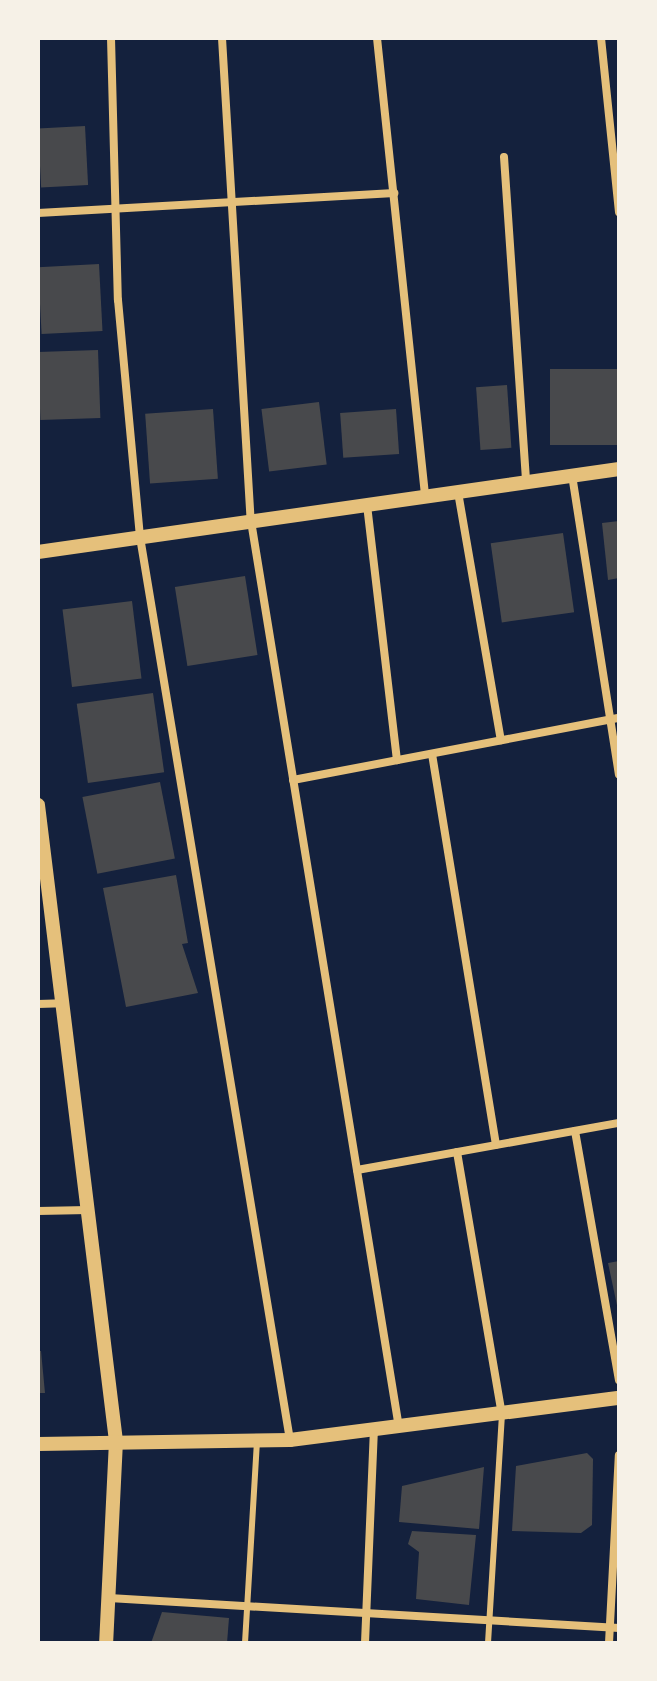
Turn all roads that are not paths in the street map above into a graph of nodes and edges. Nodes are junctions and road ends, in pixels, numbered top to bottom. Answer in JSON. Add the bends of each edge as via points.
{"nodes":[{"id":1,"x":111,"y":38,"type":"edge"},
{"id":2,"x":222,"y":38,"type":"edge"},
{"id":3,"x":377,"y":38,"type":"edge"},
{"id":4,"x":601,"y":38,"type":"edge"},
{"id":5,"x":504,"y":157,"type":"dead end"},
{"id":6,"x":394,"y":193,"type":"junction"},
{"id":7,"x":231,"y":198,"type":"junction"},
{"id":8,"x":116,"y":207,"type":"junction"},
{"id":9,"x":619,"y":212,"type":"edge"},
{"id":10,"x":38,"y":213,"type":"edge"},
{"id":11,"x":619,"y":469,"type":"edge"},
{"id":12,"x":572,"y":475,"type":"junction"},
{"id":13,"x":526,"y":482,"type":"junction"},
{"id":14,"x":458,"y":492,"type":"junction"},
{"id":15,"x":425,"y":498,"type":"junction"},
{"id":16,"x":367,"y":505,"type":"junction"},
{"id":17,"x":251,"y":521,"type":"junction"},
{"id":18,"x":140,"y":537,"type":"junction"},
{"id":19,"x":38,"y":552,"type":"edge"},
{"id":20,"x":615,"y":719,"type":"edge"},
{"id":21,"x":501,"y":740,"type":"junction"},
{"id":22,"x":432,"y":754,"type":"junction"},
{"id":23,"x":397,"y":760,"type":"junction"},
{"id":24,"x":619,"y":774,"type":"edge"},
{"id":25,"x":293,"y":780,"type":"junction"},
{"id":26,"x":38,"y":805,"type":"edge"},
{"id":27,"x":62,"y":1003,"type":"junction"},
{"id":28,"x":38,"y":1004,"type":"edge"},
{"id":29,"x":619,"y":1123,"type":"edge"},
{"id":30,"x":575,"y":1131,"type":"junction"},
{"id":31,"x":496,"y":1145,"type":"junction"},
{"id":32,"x":457,"y":1152,"type":"junction"},
{"id":33,"x":357,"y":1170,"type":"junction"},
{"id":34,"x":88,"y":1210,"type":"junction"},
{"id":35,"x":38,"y":1211,"type":"edge"},
{"id":36,"x":619,"y":1380,"type":"edge"},
{"id":37,"x":619,"y":1398,"type":"edge"},
{"id":38,"x":502,"y":1414,"type":"junction"},
{"id":39,"x":399,"y":1429,"type":"junction"},
{"id":40,"x":374,"y":1432,"type":"junction"},
{"id":41,"x":290,"y":1440,"type":"junction"},
{"id":42,"x":116,"y":1441,"type":"junction"},
{"id":43,"x":257,"y":1441,"type":"junction"},
{"id":44,"x":38,"y":1444,"type":"edge"},
{"id":45,"x":619,"y":1455,"type":"edge"},
{"id":46,"x":109,"y":1598,"type":"junction"},
{"id":47,"x":247,"y":1605,"type":"junction"},
{"id":48,"x":367,"y":1611,"type":"junction"},
{"id":49,"x":489,"y":1618,"type":"junction"},
{"id":50,"x":614,"y":1628,"type":"edge"},
{"id":51,"x":106,"y":1643,"type":"edge"},
{"id":52,"x":245,"y":1643,"type":"edge"},
{"id":53,"x":365,"y":1643,"type":"edge"},
{"id":54,"x":488,"y":1643,"type":"edge"},
{"id":55,"x":609,"y":1643,"type":"edge"}],
"edges":[{"from":1,"to":8,"type":"street"},
{"from":2,"to":7,"type":"street"},
{"from":3,"to":6,"type":"street"},
{"from":4,"to":9,"type":"street"},
{"from":5,"to":13,"type":"street"},
{"from":6,"to":7,"type":"street"},
{"from":6,"to":15,"type":"street"},
{"from":7,"to":8,"type":"street"},
{"from":7,"to":17,"type":"street"},
{"from":8,"to":10,"type":"street"},
{"from":8,"to":18,"type":"street"},
{"from":11,"to":12,"type":"street"},
{"from":12,"to":13,"type":"street"},
{"from":12,"to":20,"type":"street"},
{"from":13,"to":14,"type":"street"},
{"from":14,"to":15,"type":"street"},
{"from":14,"to":21,"type":"street"},
{"from":15,"to":16,"type":"street"},
{"from":16,"to":17,"type":"street"},
{"from":16,"to":23,"type":"street"},
{"from":17,"to":18,"type":"street"},
{"from":17,"to":25,"type":"street"},
{"from":18,"to":19,"type":"street"},
{"from":18,"to":41,"type":"street"},
{"from":20,"to":21,"type":"street"},
{"from":20,"to":24,"type":"street"},
{"from":21,"to":22,"type":"street"},
{"from":22,"to":23,"type":"street"},
{"from":22,"to":31,"type":"street"},
{"from":23,"to":25,"type":"street"},
{"from":25,"to":33,"type":"street"},
{"from":26,"to":27,"type":"street"},
{"from":27,"to":28,"type":"street"},
{"from":27,"to":34,"type":"street"},
{"from":29,"to":30,"type":"street"},
{"from":30,"to":31,"type":"street"},
{"from":30,"to":36,"type":"street"},
{"from":31,"to":32,"type":"street"},
{"from":32,"to":33,"type":"street"},
{"from":32,"to":38,"type":"street"},
{"from":33,"to":39,"type":"street"},
{"from":34,"to":35,"type":"street"},
{"from":34,"to":42,"type":"street"},
{"from":37,"to":38,"type":"street"},
{"from":38,"to":39,"type":"street"},
{"from":38,"to":49,"type":"lane"},
{"from":39,"to":40,"type":"street"},
{"from":40,"to":41,"type":"street"},
{"from":40,"to":48,"type":"street"},
{"from":41,"to":43,"type":"street"},
{"from":42,"to":43,"type":"street"},
{"from":42,"to":44,"type":"street"},
{"from":42,"to":46,"type":"street"},
{"from":43,"to":47,"type":"lane"},
{"from":45,"to":50,"type":"street"},
{"from":46,"to":47,"type":"street"},
{"from":46,"to":51,"type":"street"},
{"from":47,"to":48,"type":"street"},
{"from":47,"to":52,"type":"lane"},
{"from":48,"to":49,"type":"street"},
{"from":48,"to":53,"type":"street"},
{"from":49,"to":50,"type":"street"},
{"from":49,"to":54,"type":"lane"},
{"from":50,"to":55,"type":"street"}]}
